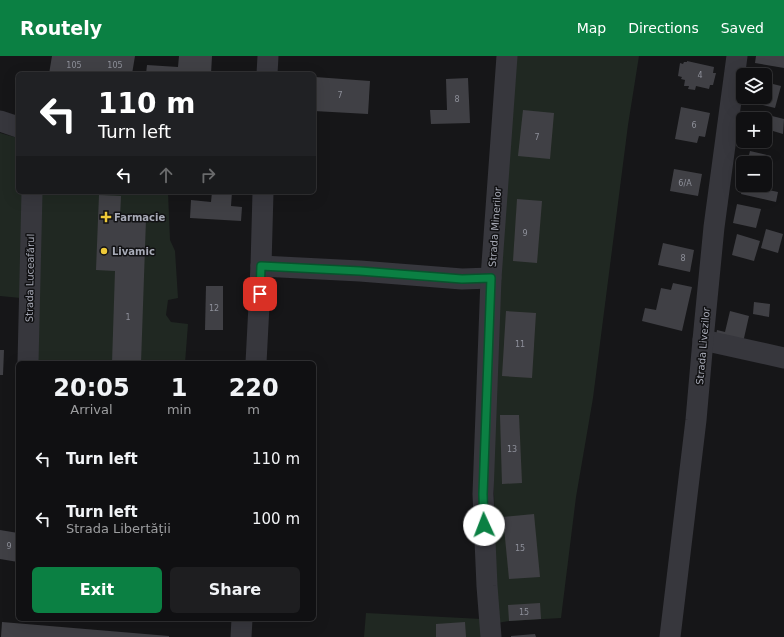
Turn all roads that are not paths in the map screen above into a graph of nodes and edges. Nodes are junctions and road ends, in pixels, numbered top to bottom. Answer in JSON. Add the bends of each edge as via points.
{"nodes":[{"id":1,"x":268,"y":56,"type":"edge"},
{"id":2,"x":507,"y":56,"type":"edge"},
{"id":3,"x":738,"y":56,"type":"edge"},
{"id":4,"x":267,"y":72,"type":"edge"},
{"id":5,"x":0,"y":121,"type":"edge"},
{"id":6,"x":16,"y":126,"type":"edge"},
{"id":7,"x":32,"y":194,"type":"edge"},
{"id":8,"x":263,"y":194,"type":"edge"},
{"id":9,"x":261,"y":266,"type":"junction"},
{"id":10,"x":491,"y":278,"type":"junction"},
{"id":11,"x":702,"y":340,"type":"junction"},
{"id":12,"x":784,"y":358,"type":"edge"},
{"id":13,"x":28,"y":361,"type":"edge"},
{"id":14,"x":256,"y":361,"type":"edge"},
{"id":15,"x":242,"y":621,"type":"edge"},
{"id":16,"x":241,"y":637,"type":"edge"},
{"id":17,"x":491,"y":637,"type":"edge"},
{"id":18,"x":670,"y":637,"type":"edge"}],
"edges":[{"from":1,"to":4,"type":"street"},
{"from":2,"to":10,"type":"street","name":"Strada Minerilor"},
{"from":3,"to":11,"type":"street","name":"Strada Livezilor","via":[[714,227]]},
{"from":5,"to":6,"type":"street"},
{"from":7,"to":13,"type":"street","name":"Strada Luceafărul"},
{"from":8,"to":9,"type":"street"},
{"from":9,"to":10,"type":"street","via":[[462,279]]},
{"from":9,"to":14,"type":"street"},
{"from":10,"to":17,"type":"street","name":"Strada Minerilor","via":[[483,494]]},
{"from":11,"to":12,"type":"street"},
{"from":11,"to":18,"type":"street","name":"Strada Livezilor","via":[[696,420]]},
{"from":15,"to":16,"type":"street"}]}
